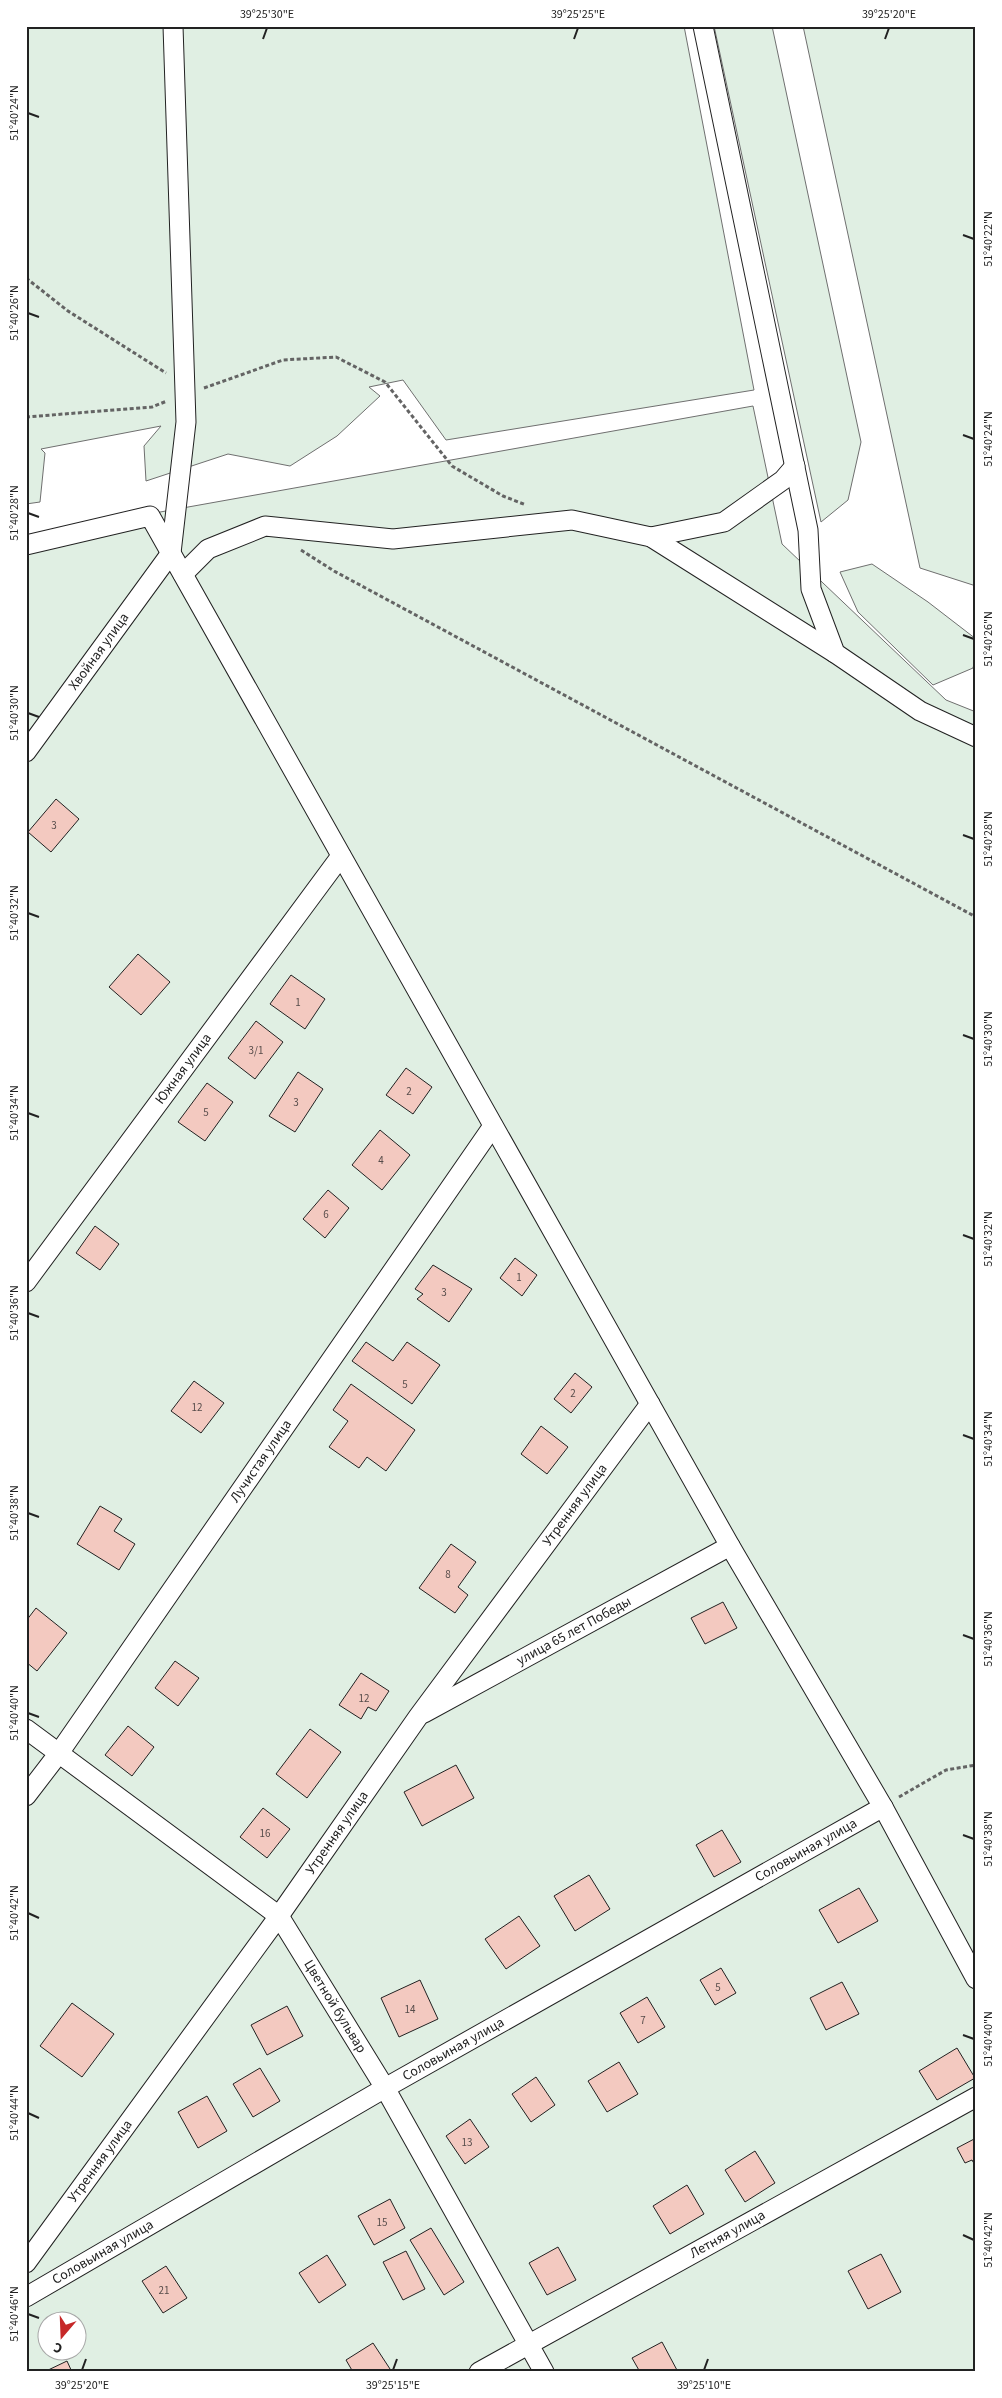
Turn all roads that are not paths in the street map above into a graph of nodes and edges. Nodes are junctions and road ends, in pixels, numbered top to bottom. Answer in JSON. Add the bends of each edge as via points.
{"nodes":[{"id":1,"x":173,"y":26,"type":"edge"},
{"id":2,"x":703,"y":26,"type":"edge"},
{"id":3,"x":795,"y":466,"type":"junction"},
{"id":4,"x":651,"y":537,"type":"junction"},
{"id":5,"x":26,"y":545,"type":"edge"},
{"id":6,"x":171,"y":553,"type":"junction"},
{"id":7,"x":183,"y":574,"type":"junction"},
{"id":8,"x":835,"y":653,"type":"junction"},
{"id":9,"x":976,"y":737,"type":"edge"},
{"id":10,"x":26,"y":752,"type":"edge"},
{"id":11,"x":341,"y":856,"type":"junction"},
{"id":12,"x":493,"y":1126,"type":"junction"},
{"id":13,"x":26,"y":1282,"type":"edge"},
{"id":14,"x":650,"y":1404,"type":"junction"},
{"id":15,"x":730,"y":1546,"type":"junction"},
{"id":16,"x":418,"y":1717,"type":"junction"},
{"id":17,"x":26,"y":1729,"type":"edge"},
{"id":18,"x":59,"y":1754,"type":"junction"},
{"id":19,"x":26,"y":1796,"type":"edge"},
{"id":20,"x":884,"y":1807,"type":"junction"},
{"id":21,"x":279,"y":1916,"type":"junction"},
{"id":22,"x":976,"y":1979,"type":"edge"},
{"id":23,"x":385,"y":2088,"type":"junction"},
{"id":24,"x":976,"y":2097,"type":"edge"},
{"id":25,"x":26,"y":2263,"type":"edge"},
{"id":26,"x":26,"y":2297,"type":"edge"},
{"id":27,"x":528,"y":2344,"type":"junction"},
{"id":28,"x":479,"y":2372,"type":"edge"},
{"id":29,"x":544,"y":2372,"type":"edge"}],
"edges":[{"from":1,"to":6,"type":"street","via":[[186,422]]},
{"from":2,"to":3,"type":"street"},
{"from":3,"to":4,"type":"street","via":[[783,480],[724,522]]},
{"from":3,"to":8,"type":"street","via":[[808,530],[811,589]]},
{"from":4,"to":7,"type":"street","via":[[572,520],[393,539],[265,526],[208,548]]},
{"from":4,"to":8,"type":"street"},
{"from":5,"to":6,"type":"street","via":[[150,516]]},
{"from":6,"to":7,"type":"street"},
{"from":6,"to":10,"type":"street","name":"Хвойная улица"},
{"from":7,"to":11,"type":"street"},
{"from":8,"to":9,"type":"street","via":[[920,711]]},
{"from":11,"to":12,"type":"street"},
{"from":11,"to":13,"type":"street","name":"Южная улица"},
{"from":12,"to":14,"type":"street"},
{"from":12,"to":18,"type":"street","name":"Лучистая улица"},
{"from":14,"to":15,"type":"street"},
{"from":14,"to":16,"type":"street","name":"Утренняя улица"},
{"from":15,"to":16,"type":"street","name":"улица 65 лет Победы"},
{"from":15,"to":20,"type":"street"},
{"from":16,"to":21,"type":"street","name":"Утренняя улица"},
{"from":17,"to":18,"type":"street","name":"Цветной бульвар"},
{"from":18,"to":19,"type":"street","name":"Лучистая улица"},
{"from":18,"to":21,"type":"street","name":"Цветной бульвар"},
{"from":20,"to":22,"type":"street"},
{"from":20,"to":23,"type":"street","name":"Соловьиная улица"},
{"from":21,"to":23,"type":"street","name":"Цветной бульвар"},
{"from":21,"to":25,"type":"street","name":"Утренняя улица"},
{"from":23,"to":26,"type":"street","name":"Соловьиная улица"},
{"from":23,"to":27,"type":"street","name":"Цветной бульвар"},
{"from":24,"to":27,"type":"street","name":"Летняя улица"},
{"from":27,"to":28,"type":"street","name":"Летняя улица"},
{"from":27,"to":29,"type":"street","name":"Цветной бульвар"}]}
